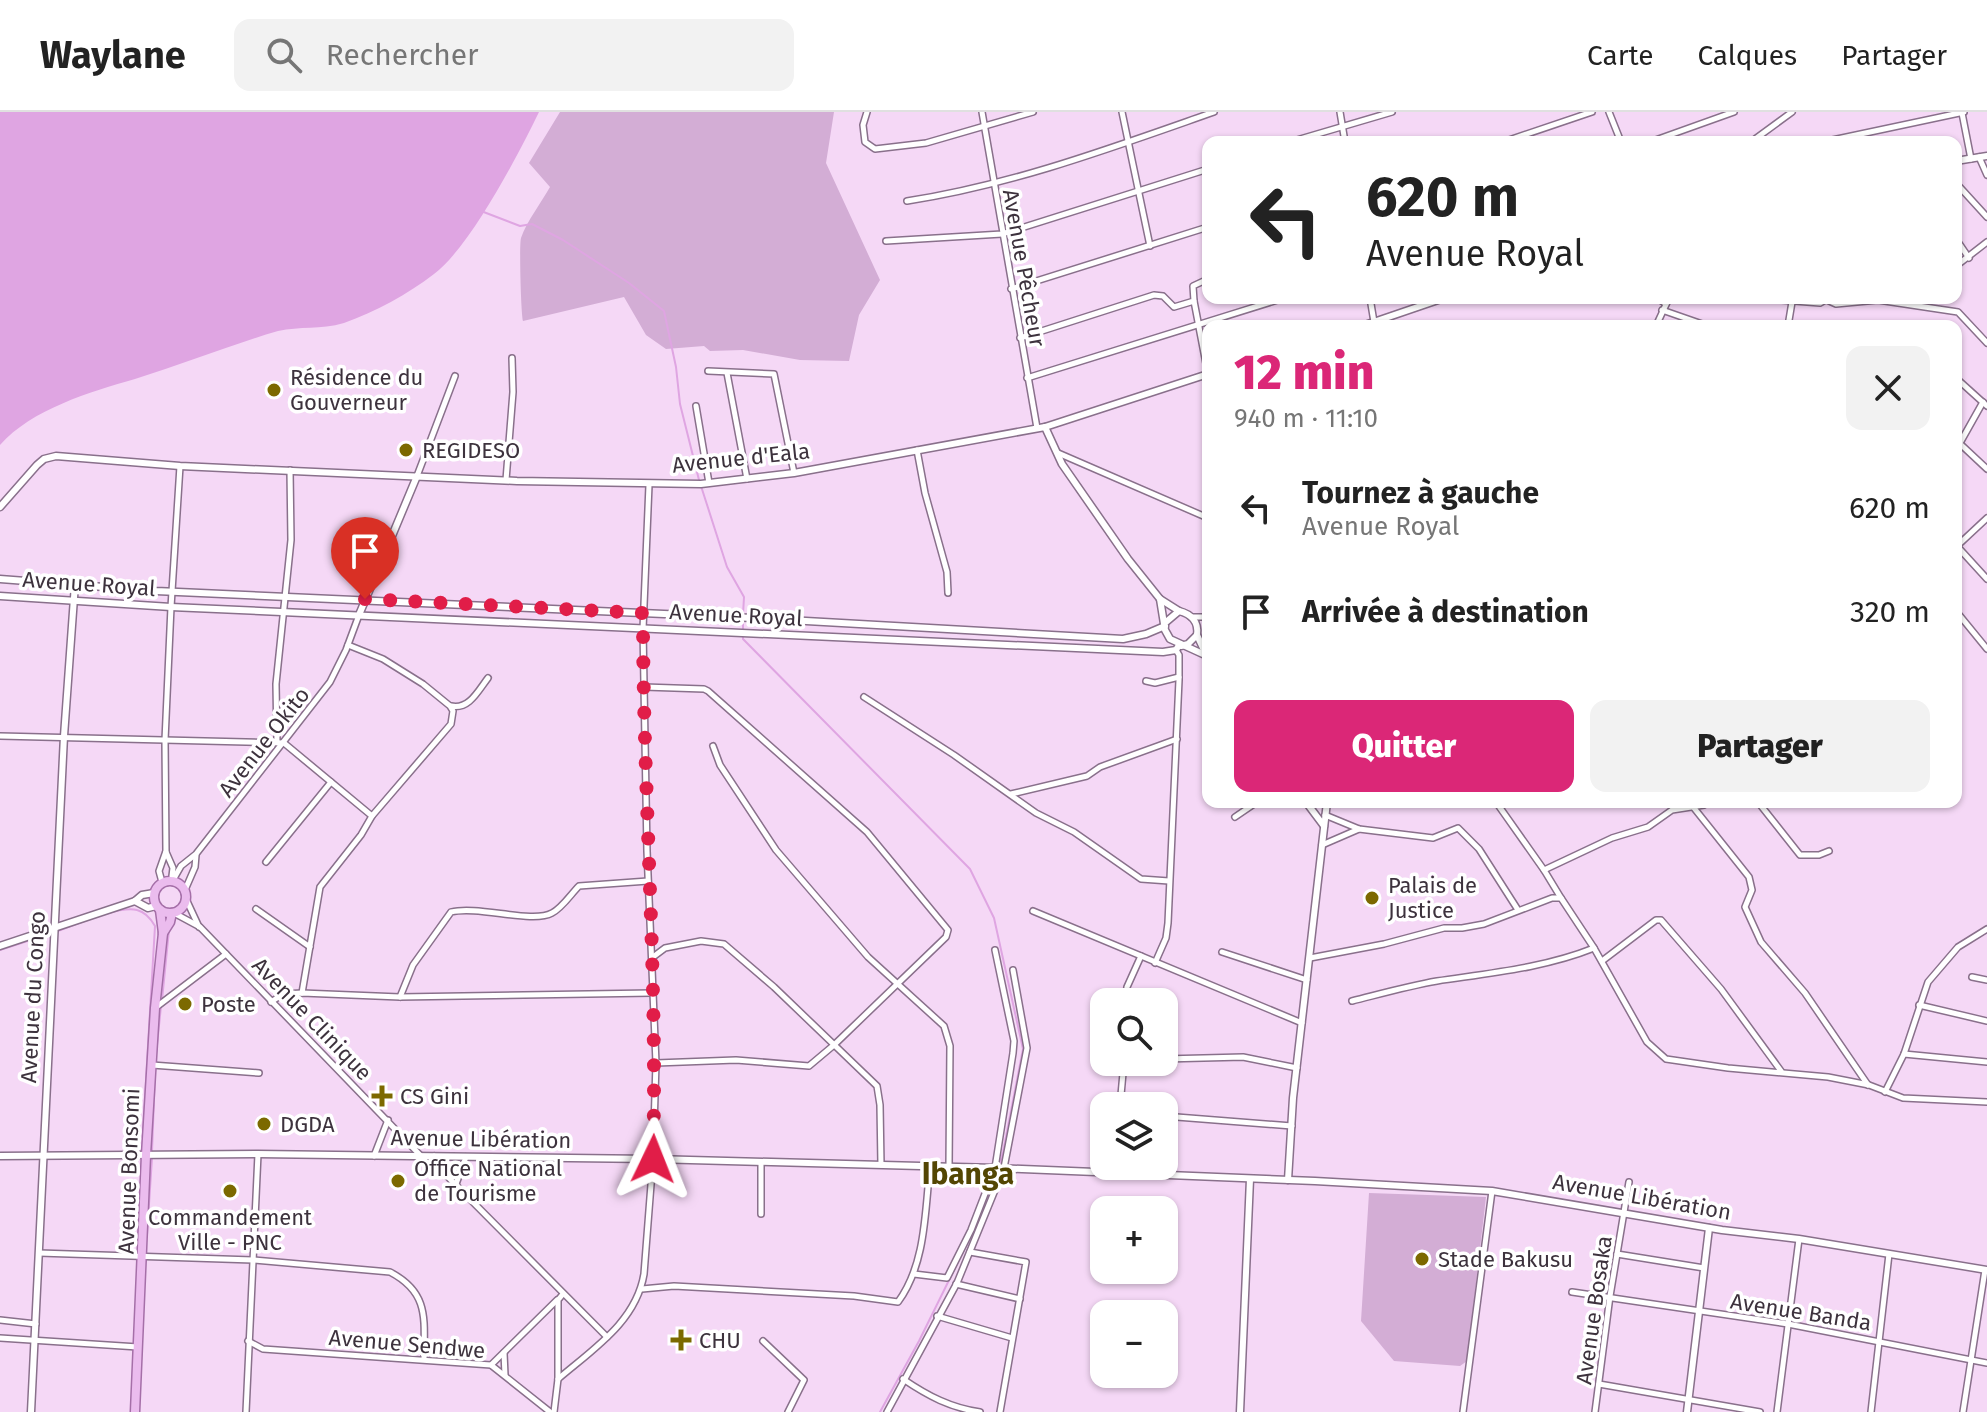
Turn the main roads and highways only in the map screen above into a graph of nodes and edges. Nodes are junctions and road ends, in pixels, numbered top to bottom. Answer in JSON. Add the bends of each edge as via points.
{"nodes":[{"id":1,"x":158,"y":908,"type":"junction"},
{"id":2,"x":173,"y":913,"type":"junction"},
{"id":3,"x":163,"y":933,"type":"junction"},
{"id":4,"x":135,"y":1412,"type":"edge"}],
"edges":[{"from":1,"to":2,"type":"main road"},
{"from":1,"to":2,"type":"main road","via":[[154,893],[169,881],[186,894],[182,907]]},
{"from":1,"to":3,"type":"main road","name":"Avenue Bonsomi"},
{"from":2,"to":3,"type":"main road","name":"Avenue Bonsomi"},
{"from":3,"to":4,"type":"main road","name":"Avenue Bonsomi","via":[[151,1065]]}]}
